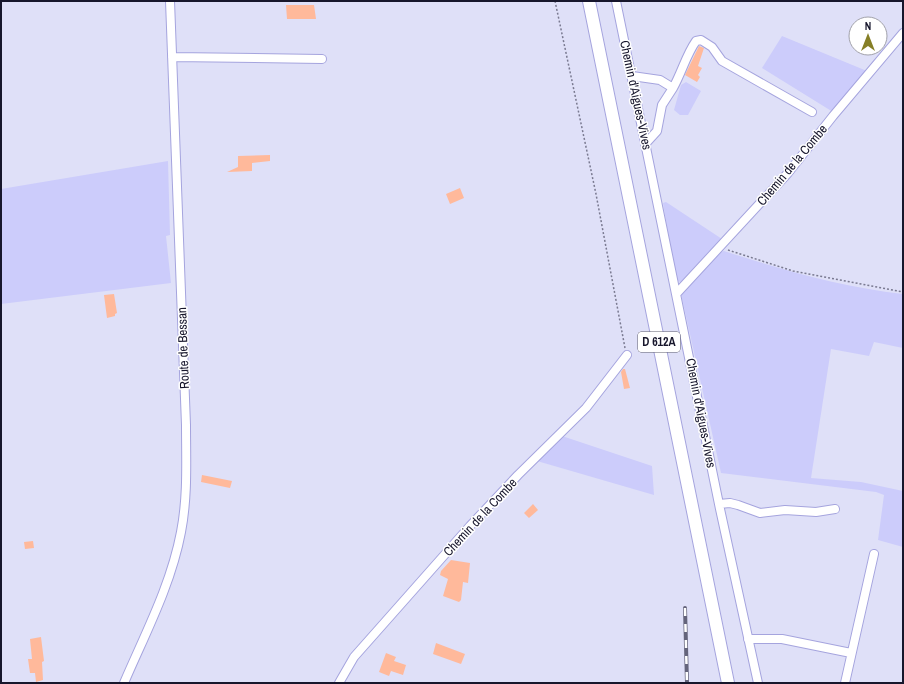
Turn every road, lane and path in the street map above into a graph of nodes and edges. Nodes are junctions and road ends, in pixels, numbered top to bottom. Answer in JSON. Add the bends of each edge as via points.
{"nodes":[{"id":1,"x":170,"y":1,"type":"edge"},
{"id":2,"x":555,"y":1,"type":"edge"},
{"id":3,"x":589,"y":1,"type":"edge"},
{"id":4,"x":616,"y":1,"type":"edge"},
{"id":5,"x":903,"y":34,"type":"edge"},
{"id":6,"x":172,"y":57,"type":"junction"},
{"id":7,"x":322,"y":59,"type":"dead end"},
{"id":8,"x":632,"y":76,"type":"junction"},
{"id":9,"x":673,"y":88,"type":"junction"},
{"id":10,"x":812,"y":112,"type":"dead end"},
{"id":11,"x":646,"y":143,"type":"junction"},
{"id":12,"x":721,"y":247,"type":"junction"},
{"id":13,"x":903,"y":292,"type":"edge"},
{"id":14,"x":677,"y":293,"type":"junction"},
{"id":15,"x":627,"y":356,"type":"joint"},
{"id":16,"x":719,"y":504,"type":"junction"},
{"id":17,"x":835,"y":509,"type":"dead end"},
{"id":18,"x":874,"y":554,"type":"dead end"},
{"id":19,"x":748,"y":638,"type":"junction"},
{"id":20,"x":851,"y":653,"type":"junction"},
{"id":21,"x":124,"y":683,"type":"edge"},
{"id":22,"x":339,"y":683,"type":"edge"},
{"id":23,"x":728,"y":683,"type":"edge"},
{"id":24,"x":758,"y":683,"type":"edge"},
{"id":25,"x":845,"y":683,"type":"edge"}],
"edges":[{"from":1,"to":6,"type":"street","name":"Route de Bessan"},
{"from":2,"to":15,"type":"path"},
{"from":3,"to":23,"type":"highway","number":"D 612A"},
{"from":4,"to":8,"type":"street","name":"Chemin d'Aigues-Vives","number":"D 612A"},
{"from":5,"to":12,"type":"street","name":"Chemin de la Combe","via":[[788,173]]},
{"from":6,"to":7,"type":"street"},
{"from":6,"to":21,"type":"street","name":"Route de Bessan","via":[[186,486],[181,532],[170,573]]},
{"from":8,"to":9,"type":"street","via":[[660,80]]},
{"from":8,"to":11,"type":"street","name":"Chemin d'Aigues-Vives","number":"D 612A"},
{"from":9,"to":10,"type":"street","via":[[690,50],[696,41],[701,40],[712,47],[722,61]]},
{"from":9,"to":11,"type":"street","via":[[662,105],[657,131]]},
{"from":11,"to":14,"type":"street","name":"Chemin d'Aigues-Vives","number":"D 612A"},
{"from":12,"to":13,"type":"path","via":[[793,271]]},
{"from":12,"to":14,"type":"street","name":"Chemin de la Combe"},
{"from":14,"to":16,"type":"street","name":"Chemin d'Aigues-Vives","number":"D 612A"},
{"from":15,"to":22,"type":"street","name":"Chemin de la Combe","via":[[586,408],[470,526],[354,658]]},
{"from":16,"to":17,"type":"street","via":[[738,504],[760,512],[816,512]]},
{"from":16,"to":19,"type":"street","name":"Chemin d'Aigues-Vives","number":"D 612A"},
{"from":18,"to":20,"type":"street"},
{"from":19,"to":20,"type":"street","via":[[782,638]]},
{"from":19,"to":24,"type":"street","name":"Chemin d'Aigues-Vives","number":"D 612A"},
{"from":20,"to":25,"type":"street"}]}
